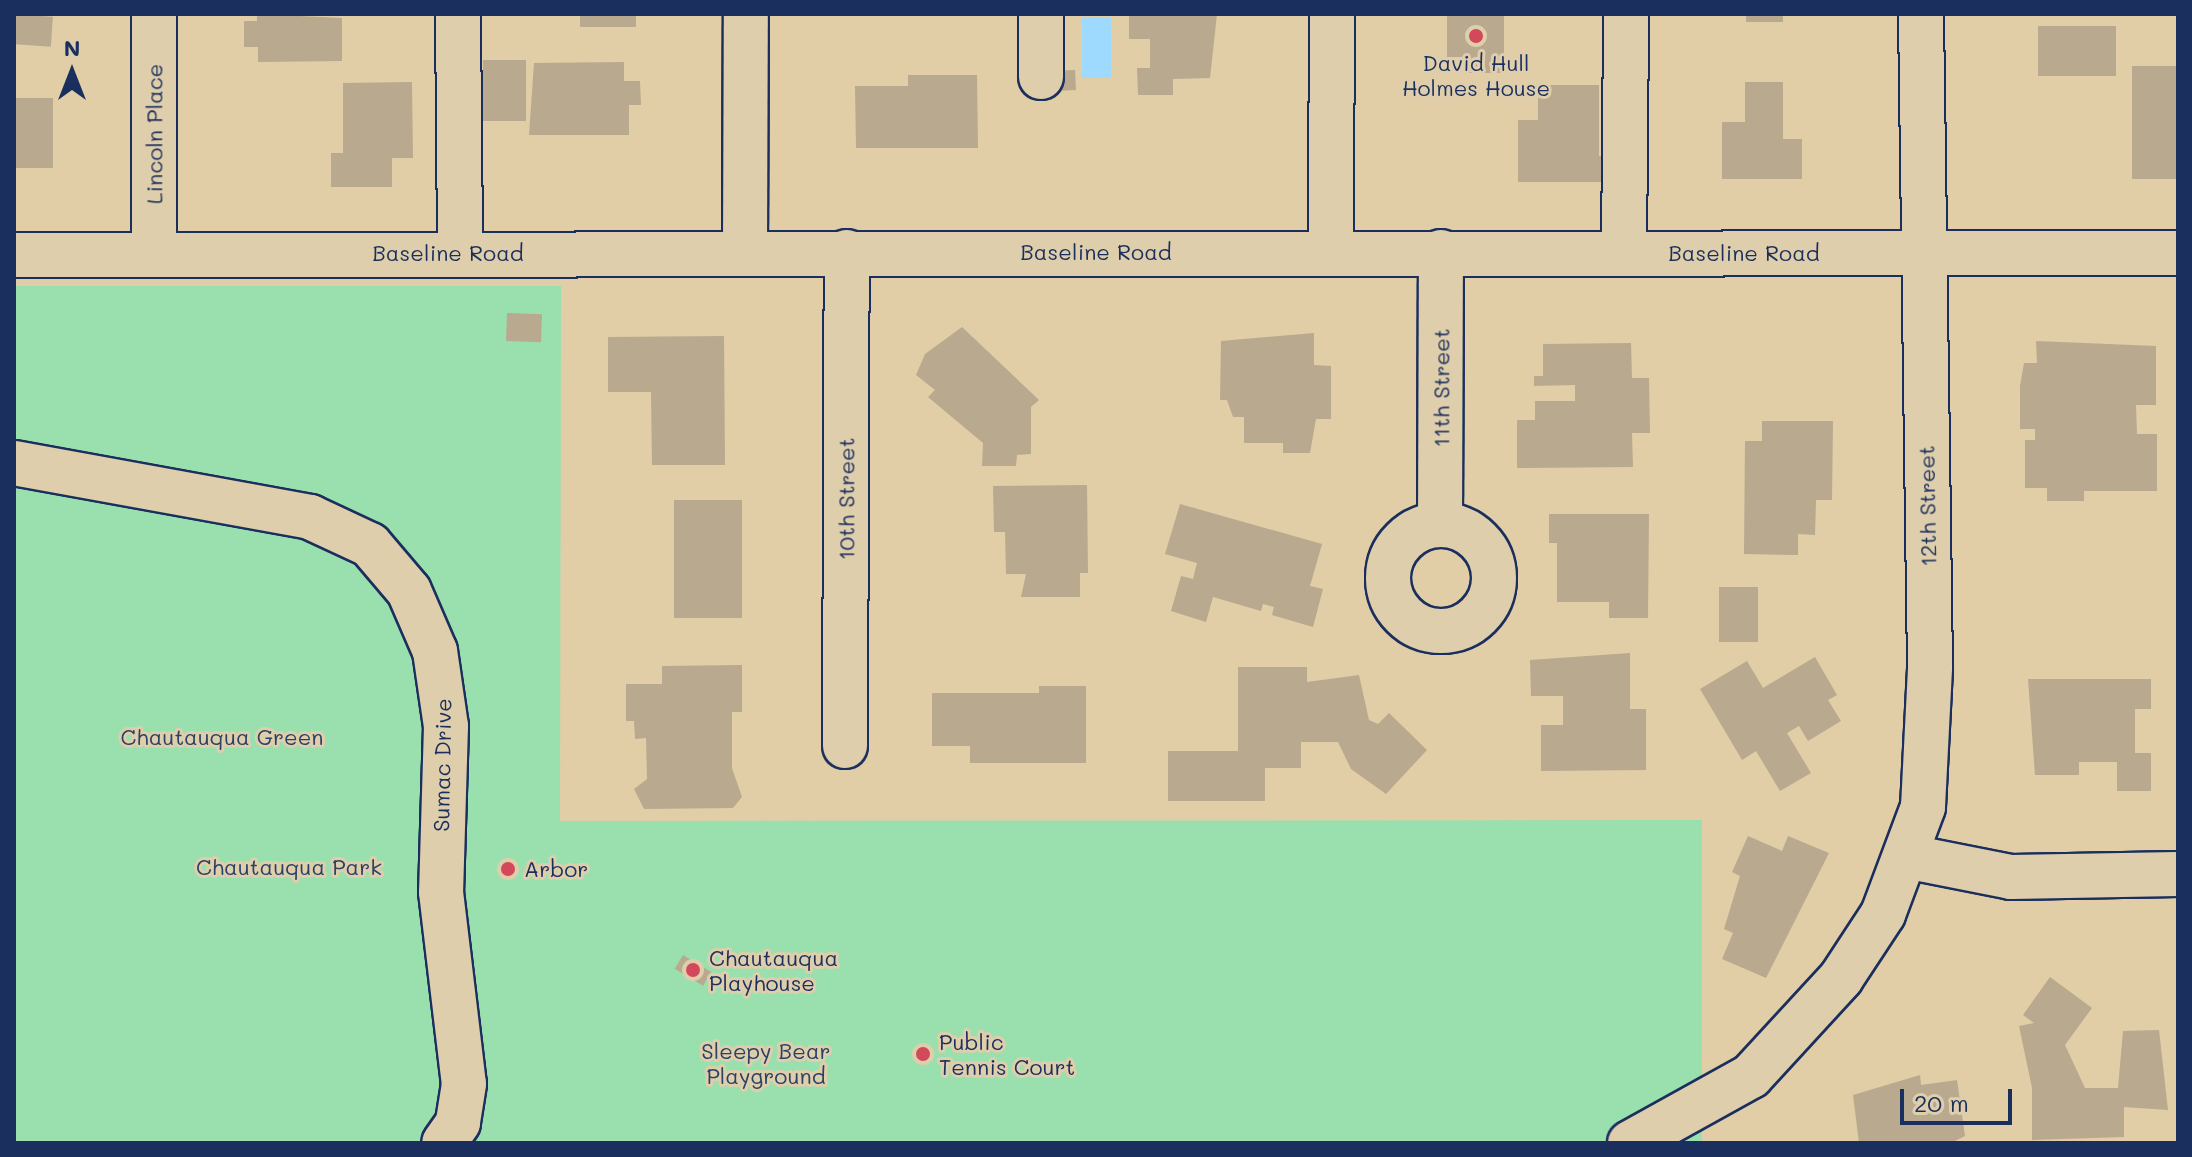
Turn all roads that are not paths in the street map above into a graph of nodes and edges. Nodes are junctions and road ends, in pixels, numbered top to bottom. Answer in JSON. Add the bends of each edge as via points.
{"nodes":[{"id":1,"x":154,"y":14,"type":"edge"},
{"id":2,"x":458,"y":14,"type":"edge"},
{"id":3,"x":746,"y":14,"type":"edge"},
{"id":4,"x":1041,"y":14,"type":"edge"},
{"id":5,"x":1332,"y":14,"type":"edge"},
{"id":6,"x":1626,"y":14,"type":"edge"},
{"id":7,"x":1921,"y":14,"type":"edge"},
{"id":8,"x":1041,"y":77,"type":"dead end"},
{"id":9,"x":745,"y":252,"type":"junction"},
{"id":10,"x":847,"y":252,"type":"junction"},
{"id":11,"x":1331,"y":252,"type":"junction"},
{"id":12,"x":1441,"y":252,"type":"junction"},
{"id":13,"x":1921,"y":252,"type":"junction"},
{"id":14,"x":460,"y":253,"type":"junction"},
{"id":15,"x":1624,"y":253,"type":"junction"},
{"id":16,"x":2178,"y":253,"type":"edge"},
{"id":17,"x":14,"y":255,"type":"edge"},
{"id":18,"x":154,"y":255,"type":"junction"},
{"id":19,"x":14,"y":463,"type":"edge"},
{"id":20,"x":1440,"y":525,"type":"dead end"},
{"id":21,"x":845,"y":746,"type":"dead end"},
{"id":22,"x":1910,"y":857,"type":"junction"},
{"id":23,"x":2178,"y":874,"type":"edge"},
{"id":24,"x":444,"y":1143,"type":"edge"},
{"id":25,"x":1630,"y":1143,"type":"edge"}],
"edges":[{"from":1,"to":18,"type":"street","name":"Lincoln Place"},
{"from":2,"to":14,"type":"street"},
{"from":3,"to":9,"type":"street"},
{"from":4,"to":8,"type":"street"},
{"from":5,"to":11,"type":"street"},
{"from":6,"to":15,"type":"street"},
{"from":7,"to":13,"type":"street","name":"12th Street"},
{"from":9,"to":10,"type":"street","name":"Baseline Road"},
{"from":9,"to":14,"type":"street","name":"Baseline Road"},
{"from":10,"to":11,"type":"street","name":"Baseline Road"},
{"from":10,"to":21,"type":"street","name":"10th Street"},
{"from":11,"to":12,"type":"street","name":"Baseline Road"},
{"from":12,"to":15,"type":"street","name":"Baseline Road"},
{"from":12,"to":20,"type":"street","name":"11th Street"},
{"from":13,"to":15,"type":"street","name":"Baseline Road"},
{"from":13,"to":16,"type":"street","name":"Baseline Road"},
{"from":13,"to":22,"type":"street","name":"12th Street","via":[[1930,746]]},
{"from":14,"to":18,"type":"street","name":"Baseline Road"},
{"from":17,"to":18,"type":"street","name":"Baseline Road"},
{"from":19,"to":24,"type":"street","name":"Sumac Drive","via":[[310,517],[362,540],[398,574],[427,629],[444,699],[441,892],[464,1084],[458,1123]]},
{"from":22,"to":23,"type":"street","via":[[2011,877]]},
{"from":22,"to":25,"type":"street","name":"12th Street","via":[[1841,978],[1751,1076]]}]}
